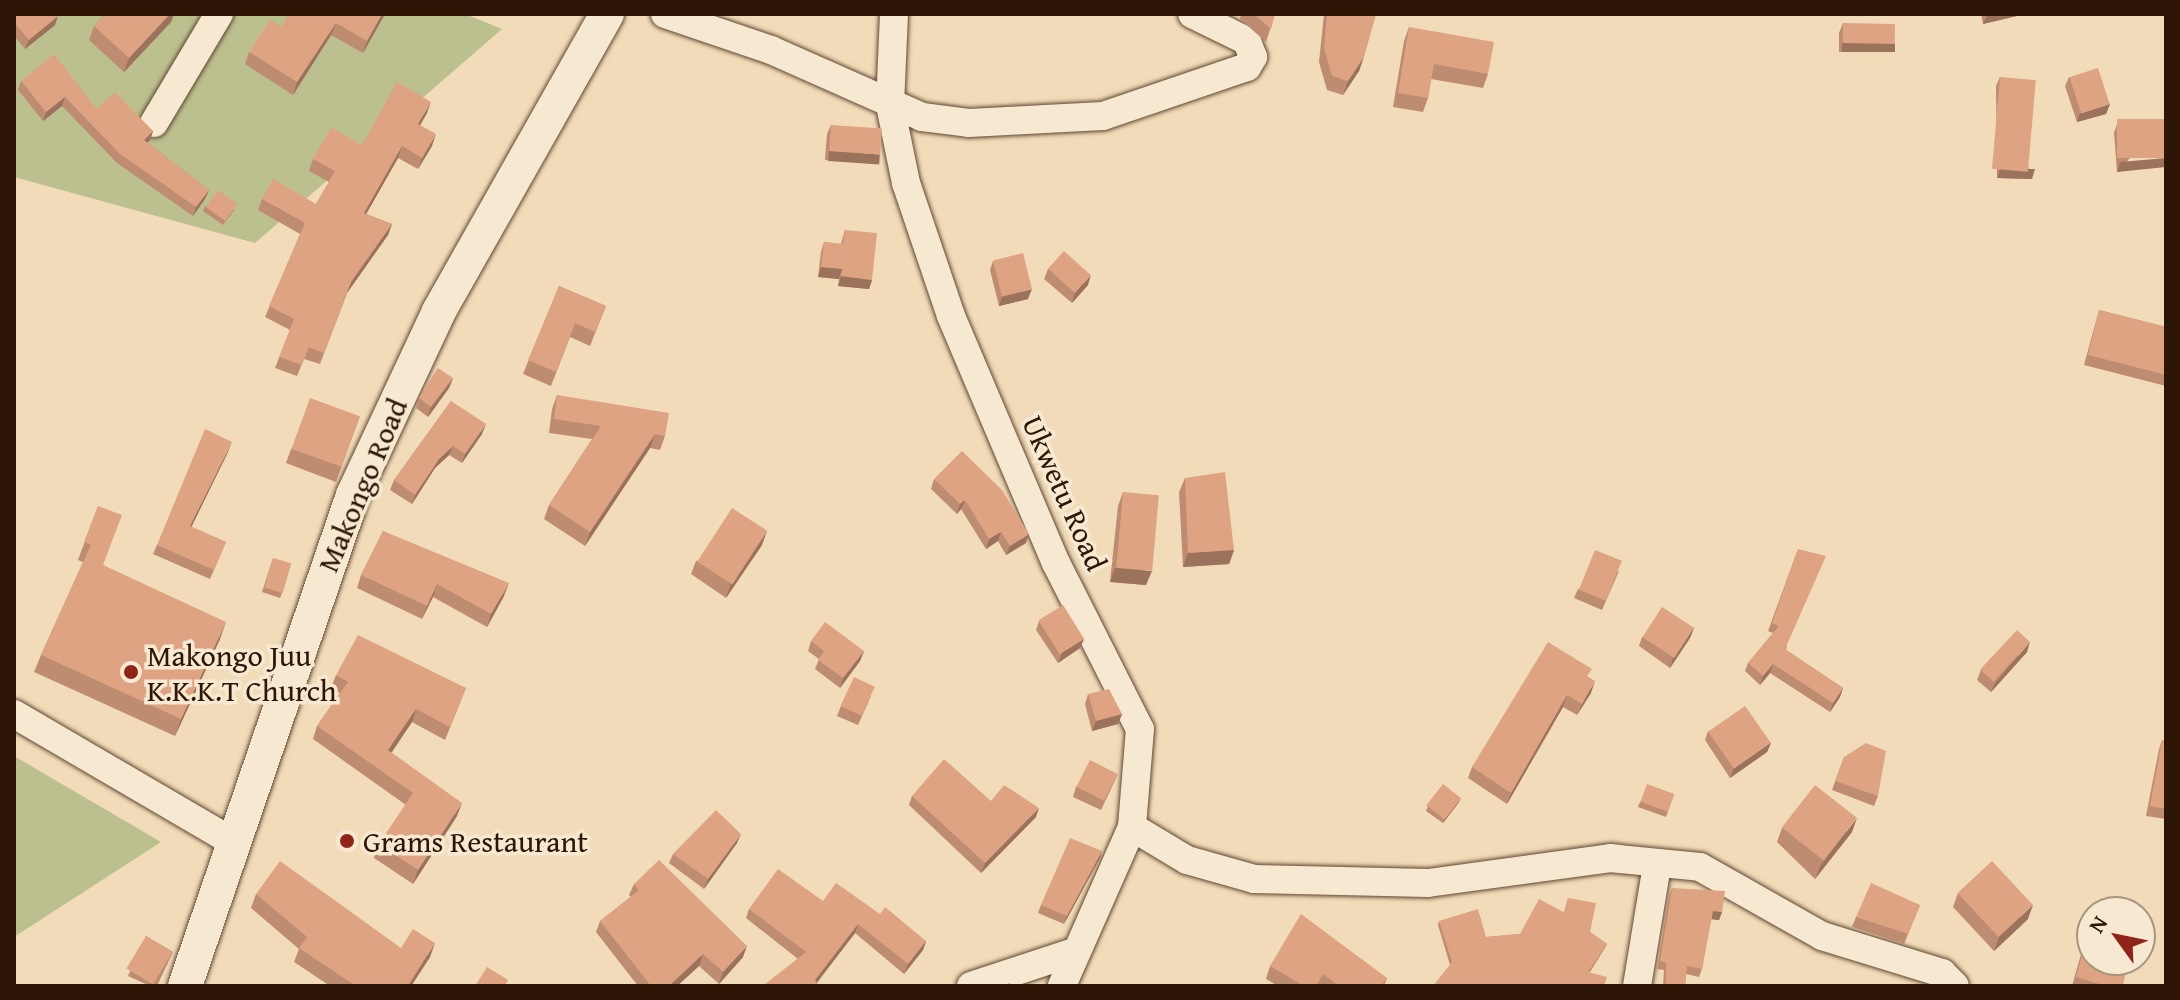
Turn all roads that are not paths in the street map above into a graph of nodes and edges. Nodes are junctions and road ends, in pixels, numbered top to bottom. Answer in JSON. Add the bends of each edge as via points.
{"nodes":[{"id":1,"x":219,"y":14,"type":"edge"},
{"id":2,"x":607,"y":14,"type":"edge"},
{"id":3,"x":665,"y":14,"type":"edge"},
{"id":4,"x":894,"y":14,"type":"edge"},
{"id":5,"x":1192,"y":14,"type":"edge"},
{"id":6,"x":890,"y":105,"type":"junction"},
{"id":7,"x":154,"y":123,"type":"dead end"},
{"id":8,"x":14,"y":714,"type":"edge"},
{"id":9,"x":1132,"y":827,"type":"junction"},
{"id":10,"x":231,"y":841,"type":"junction"},
{"id":11,"x":1657,"y":865,"type":"junction"},
{"id":12,"x":1074,"y":952,"type":"junction"},
{"id":13,"x":185,"y":986,"type":"edge"},
{"id":14,"x":971,"y":986,"type":"edge"},
{"id":15,"x":1062,"y":986,"type":"edge"},
{"id":16,"x":1637,"y":986,"type":"edge"},
{"id":17,"x":1955,"y":986,"type":"edge"}],
"edges":[{"from":1,"to":7,"type":"street"},
{"from":2,"to":10,"type":"street","name":"Makongo Road","via":[[439,311],[353,495]]},
{"from":3,"to":6,"type":"street","via":[[771,50]]},
{"from":4,"to":6,"type":"street","name":"Ukwetu Road"},
{"from":5,"to":6,"type":"street","via":[[1247,41],[1253,57],[1247,67],[1103,116],[969,123]]},
{"from":6,"to":9,"type":"street","name":"Ukwetu Road","via":[[906,183],[951,316],[1056,563],[1140,729]]},
{"from":8,"to":10,"type":"street"},
{"from":9,"to":11,"type":"street","via":[[1187,860],[1254,879],[1428,883],[1610,858]]},
{"from":9,"to":12,"type":"street","name":"Ukwetu Road"},
{"from":10,"to":13,"type":"street","name":"Makongo Road"},
{"from":11,"to":16,"type":"street"},
{"from":11,"to":17,"type":"street","via":[[1726,876],[1822,936],[1942,973]]},
{"from":12,"to":14,"type":"street"},
{"from":12,"to":15,"type":"street","name":"Ukwetu Road"}]}
